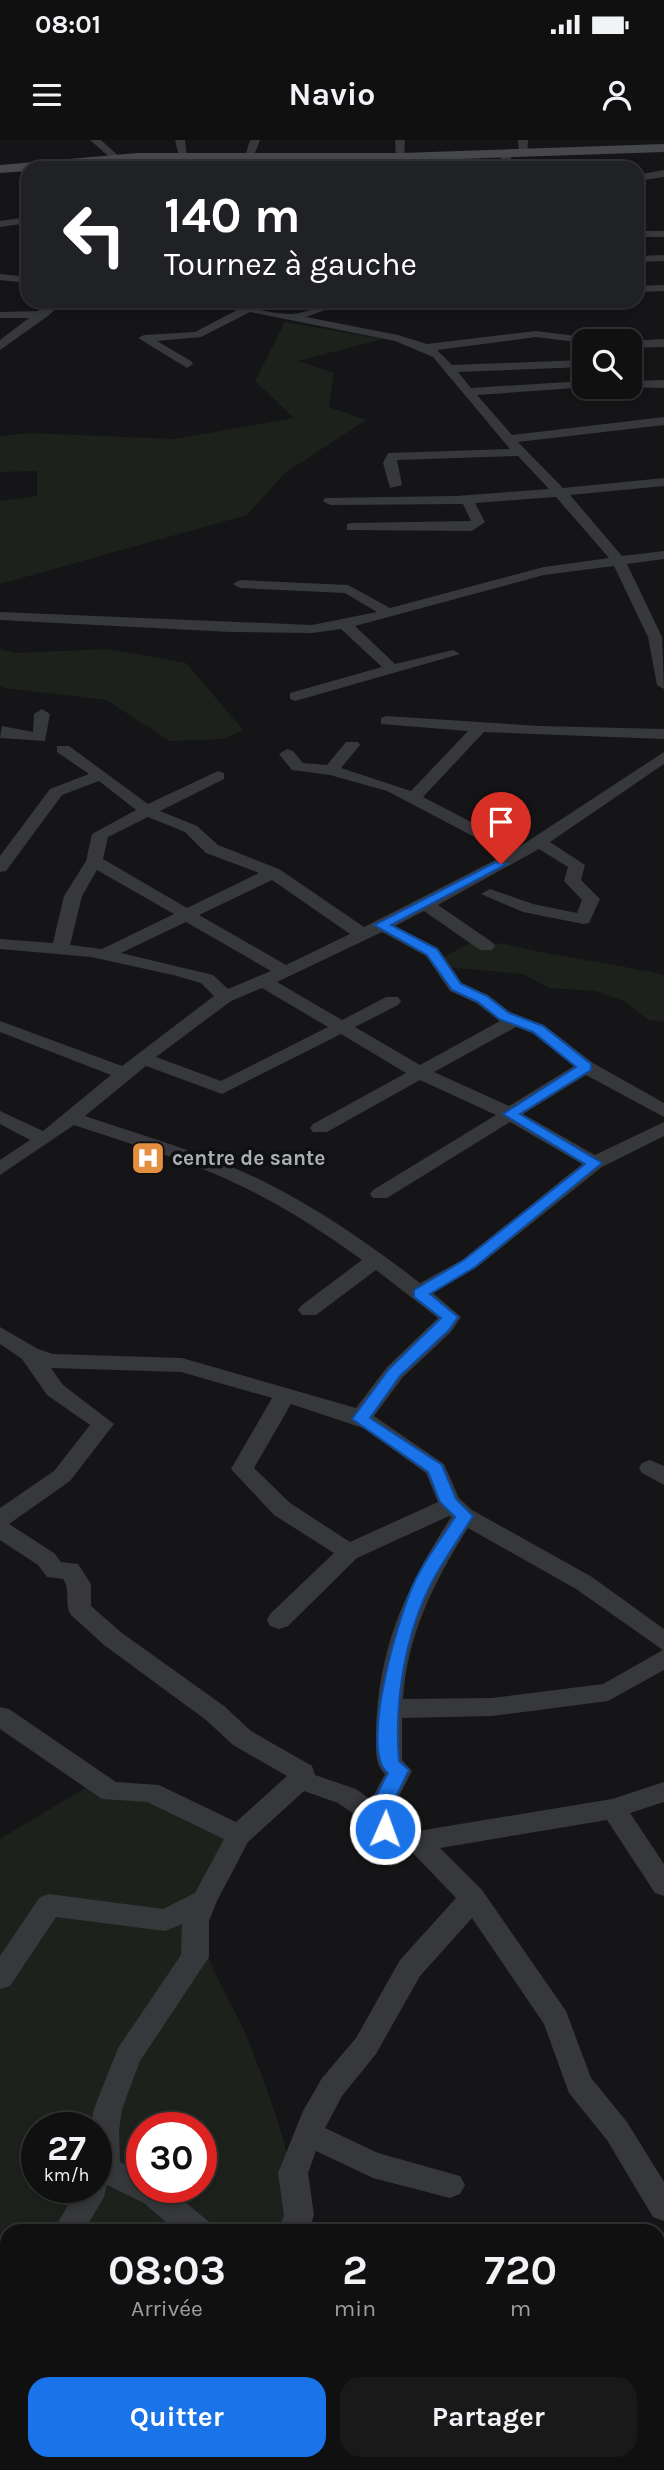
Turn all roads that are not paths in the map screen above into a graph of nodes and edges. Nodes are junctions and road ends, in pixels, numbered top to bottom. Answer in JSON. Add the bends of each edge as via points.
{"nodes":[{"id":1,"x":95,"y":140,"type":"edge"},
{"id":2,"x":180,"y":140,"type":"edge"},
{"id":3,"x":255,"y":140,"type":"edge"},
{"id":4,"x":400,"y":140,"type":"edge"},
{"id":5,"x":524,"y":146,"type":"edge"},
{"id":6,"x":657,"y":148,"type":"edge"},
{"id":7,"x":504,"y":153,"type":"junction"},
{"id":8,"x":184,"y":156,"type":"junction"},
{"id":9,"x":401,"y":157,"type":"junction"},
{"id":10,"x":249,"y":158,"type":"junction"},
{"id":11,"x":117,"y":159,"type":"junction"},
{"id":12,"x":94,"y":161,"type":"edge"},
{"id":13,"x":245,"y":161,"type":"edge"},
{"id":14,"x":507,"y":161,"type":"edge"},
{"id":15,"x":21,"y":167,"type":"edge"},
{"id":16,"x":0,"y":169,"type":"edge"},
{"id":17,"x":663,"y":173,"type":"edge"},
{"id":18,"x":644,"y":178,"type":"edge"},
{"id":19,"x":21,"y":221,"type":"edge"},
{"id":20,"x":0,"y":224,"type":"edge"},
{"id":21,"x":644,"y":234,"type":"edge"},
{"id":22,"x":664,"y":234,"type":"edge"},
{"id":23,"x":664,"y":258,"type":"edge"},
{"id":24,"x":644,"y":259,"type":"edge"},
{"id":25,"x":0,"y":277,"type":"edge"},
{"id":26,"x":21,"y":279,"type":"edge"},
{"id":27,"x":664,"y":288,"type":"edge"},
{"id":28,"x":644,"y":289,"type":"edge"},
{"id":29,"x":50,"y":308,"type":"edge"},
{"id":30,"x":243,"y":308,"type":"edge"},
{"id":31,"x":321,"y":308,"type":"edge"},
{"id":32,"x":248,"y":309,"type":"junction"},
{"id":33,"x":44,"y":314,"type":"junction"},
{"id":34,"x":0,"y":315,"type":"edge"},
{"id":35,"x":292,"y":317,"type":"junction"},
{"id":36,"x":572,"y":338,"type":"edge"},
{"id":37,"x":642,"y":344,"type":"edge"},
{"id":38,"x":664,"y":344,"type":"edge"},
{"id":39,"x":0,"y":346,"type":"edge"},
{"id":40,"x":426,"y":348,"type":"junction"},
{"id":41,"x":187,"y":364,"type":"dead end"},
{"id":42,"x":572,"y":364,"type":"edge"},
{"id":43,"x":451,"y":369,"type":"junction"},
{"id":44,"x":664,"y":384,"type":"edge"},
{"id":45,"x":642,"y":385,"type":"edge"},
{"id":46,"x":572,"y":386,"type":"edge"},
{"id":47,"x":469,"y":392,"type":"junction"},
{"id":48,"x":664,"y":421,"type":"edge"},
{"id":49,"x":509,"y":439,"type":"junction"},
{"id":50,"x":522,"y":452,"type":"junction"},
{"id":51,"x":664,"y":482,"type":"edge"},
{"id":52,"x":395,"y":485,"type":"dead end"},
{"id":53,"x":562,"y":494,"type":"junction"},
{"id":54,"x":467,"y":499,"type":"junction"},
{"id":55,"x":330,"y":501,"type":"dead end"},
{"id":56,"x":352,"y":527,"type":"dead end"},
{"id":57,"x":664,"y":555,"type":"edge"},
{"id":58,"x":618,"y":559,"type":"junction"},
{"id":59,"x":240,"y":584,"type":"dead end"},
{"id":60,"x":388,"y":613,"type":"junction"},
{"id":61,"x":0,"y":616,"type":"edge"},
{"id":62,"x":344,"y":624,"type":"junction"},
{"id":63,"x":660,"y":637,"type":"edge"},
{"id":64,"x":453,"y":654,"type":"dead end"},
{"id":65,"x":390,"y":667,"type":"junction"},
{"id":66,"x":663,"y":680,"type":"edge"},
{"id":67,"x":295,"y":696,"type":"dead end"},
{"id":68,"x":42,"y":714,"type":"dead end"},
{"id":69,"x":386,"y":721,"type":"dead end"},
{"id":70,"x":479,"y":728,"type":"junction"},
{"id":71,"x":0,"y":733,"type":"edge"},
{"id":72,"x":664,"y":734,"type":"edge"},
{"id":73,"x":352,"y":745,"type":"dead end"},
{"id":74,"x":63,"y":749,"type":"dead end"},
{"id":75,"x":287,"y":754,"type":"dead end"},
{"id":76,"x":664,"y":757,"type":"edge"},
{"id":77,"x":331,"y":770,"type":"junction"},
{"id":78,"x":101,"y":775,"type":"junction"},
{"id":79,"x":218,"y":776,"type":"dead end"},
{"id":80,"x":412,"y":798,"type":"junction"},
{"id":81,"x":145,"y":810,"type":"junction"},
{"id":82,"x":538,"y":842,"type":"junction"},
{"id":83,"x":520,"y":854,"type":"junction"},
{"id":84,"x":94,"y":861,"type":"junction"},
{"id":85,"x":0,"y":867,"type":"edge"},
{"id":86,"x":273,"y":873,"type":"junction"},
{"id":87,"x":490,"y":894,"type":"dead end"},
{"id":88,"x":425,"y":904,"type":"junction"},
{"id":89,"x":186,"y":914,"type":"junction"},
{"id":90,"x":381,"y":925,"type":"junction"},
{"id":91,"x":362,"y":934,"type":"junction"},
{"id":92,"x":0,"y":944,"type":"edge"},
{"id":93,"x":485,"y":946,"type":"dead end"},
{"id":94,"x":60,"y":949,"type":"junction"},
{"id":95,"x":103,"y":955,"type":"junction"},
{"id":96,"x":285,"y":972,"type":"junction"},
{"id":97,"x":261,"y":980,"type":"junction"},
{"id":98,"x":225,"y":997,"type":"junction"},
{"id":99,"x":392,"y":1001,"type":"dead end"},
{"id":100,"x":514,"y":1020,"type":"junction"},
{"id":101,"x":0,"y":1026,"type":"edge"},
{"id":102,"x":343,"y":1028,"type":"junction"},
{"id":103,"x":144,"y":1058,"type":"junction"},
{"id":104,"x":586,"y":1067,"type":"junction"},
{"id":105,"x":418,"y":1072,"type":"junction"},
{"id":106,"x":125,"y":1074,"type":"junction"},
{"id":107,"x":664,"y":1111,"type":"edge"},
{"id":108,"x":510,"y":1114,"type":"junction"},
{"id":109,"x":0,"y":1117,"type":"edge"},
{"id":110,"x":72,"y":1118,"type":"junction"},
{"id":111,"x":320,"y":1128,"type":"dead end"},
{"id":112,"x":664,"y":1128,"type":"edge"},
{"id":113,"x":44,"y":1139,"type":"junction"},
{"id":114,"x":595,"y":1163,"type":"junction"},
{"id":115,"x":0,"y":1169,"type":"edge"},
{"id":116,"x":380,"y":1194,"type":"dead end"},
{"id":117,"x":374,"y":1261,"type":"junction"},
{"id":118,"x":419,"y":1293,"type":"junction"},
{"id":119,"x":309,"y":1310,"type":"dead end"},
{"id":120,"x":0,"y":1334,"type":"edge"},
{"id":121,"x":30,"y":1354,"type":"junction"},
{"id":122,"x":286,"y":1393,"type":"junction"},
{"id":123,"x":360,"y":1419,"type":"junction"},
{"id":124,"x":458,"y":1510,"type":"junction"},
{"id":125,"x":0,"y":1519,"type":"edge"},
{"id":126,"x":0,"y":1529,"type":"edge"},
{"id":127,"x":349,"y":1552,"type":"junction"},
{"id":128,"x":279,"y":1620,"type":"dead end"},
{"id":129,"x":664,"y":1642,"type":"edge"},
{"id":130,"x":664,"y":1659,"type":"edge"},
{"id":131,"x":388,"y":1709,"type":"junction"},
{"id":132,"x":0,"y":1716,"type":"edge"},
{"id":133,"x":300,"y":1780,"type":"junction"},
{"id":134,"x":664,"y":1792,"type":"edge"},
{"id":135,"x":613,"y":1809,"type":"junction"},
{"id":136,"x":385,"y":1829,"type":"junction"},
{"id":137,"x":239,"y":1835,"type":"junction"},
{"id":138,"x":417,"y":1841,"type":"junction"},
{"id":139,"x":664,"y":1885,"type":"edge"},
{"id":140,"x":473,"y":1898,"type":"junction"},
{"id":141,"x":204,"y":1901,"type":"junction"},
{"id":142,"x":0,"y":1978,"type":"edge"},
{"id":143,"x":107,"y":2112,"type":"edge"},
{"id":144,"x":307,"y":2133,"type":"junction"},
{"id":145,"x":112,"y":2173,"type":"edge"},
{"id":146,"x":450,"y":2185,"type":"dead end"},
{"id":147,"x":84,"y":2203,"type":"edge"},
{"id":148,"x":664,"y":2208,"type":"edge"},
{"id":149,"x":72,"y":2224,"type":"edge"},
{"id":150,"x":189,"y":2224,"type":"edge"},
{"id":151,"x":296,"y":2224,"type":"edge"}],
"edges":[{"from":1,"to":11,"type":"street"},
{"from":2,"to":8,"type":"street"},
{"from":3,"to":10,"type":"street"},
{"from":4,"to":9,"type":"street"},
{"from":5,"to":6,"type":"street"},
{"from":5,"to":7,"type":"street"},
{"from":6,"to":17,"type":"street"},
{"from":7,"to":9,"type":"street"},
{"from":7,"to":14,"type":"street"},
{"from":8,"to":10,"type":"street"},
{"from":8,"to":11,"type":"street"},
{"from":9,"to":10,"type":"street"},
{"from":10,"to":13,"type":"street"},
{"from":11,"to":12,"type":"street"},
{"from":15,"to":16,"type":"street"},
{"from":17,"to":18,"type":"street"},
{"from":19,"to":20,"type":"street"},
{"from":21,"to":22,"type":"street"},
{"from":23,"to":24,"type":"street"},
{"from":25,"to":26,"type":"street"},
{"from":27,"to":28,"type":"street"},
{"from":29,"to":33,"type":"street"},
{"from":30,"to":32,"type":"street"},
{"from":31,"to":35,"type":"street"},
{"from":32,"to":35,"type":"street"},
{"from":32,"to":41,"type":"street","via":[[197,335],[144,338]]},
{"from":33,"to":34,"type":"street"},
{"from":33,"to":39,"type":"street"},
{"from":35,"to":40,"type":"street"},
{"from":36,"to":40,"type":"street","via":[[536,334]]},
{"from":37,"to":38,"type":"street"},
{"from":40,"to":43,"type":"street"},
{"from":42,"to":43,"type":"street"},
{"from":43,"to":47,"type":"street"},
{"from":44,"to":45,"type":"street"},
{"from":46,"to":47,"type":"street"},
{"from":47,"to":49,"type":"street"},
{"from":48,"to":49,"type":"street"},
{"from":49,"to":50,"type":"street"},
{"from":50,"to":52,"type":"street","via":[[393,456],[389,463]]},
{"from":50,"to":53,"type":"street"},
{"from":51,"to":53,"type":"street"},
{"from":53,"to":54,"type":"street"},
{"from":53,"to":58,"type":"street"},
{"from":54,"to":55,"type":"street"},
{"from":54,"to":56,"type":"street","via":[[478,522],[472,527]]},
{"from":57,"to":58,"type":"street"},
{"from":58,"to":60,"type":"street","via":[[544,571]]},
{"from":58,"to":63,"type":"street"},
{"from":59,"to":60,"type":"street","via":[[348,589]]},
{"from":60,"to":62,"type":"street"},
{"from":61,"to":62,"type":"street","via":[[230,628],[312,629]]},
{"from":62,"to":65,"type":"street"},
{"from":63,"to":66,"type":"street"},
{"from":64,"to":65,"type":"street"},
{"from":65,"to":67,"type":"street"},
{"from":68,"to":71,"type":"street","via":[[40,738]]},
{"from":69,"to":70,"type":"street"},
{"from":70,"to":72,"type":"street"},
{"from":70,"to":80,"type":"street"},
{"from":73,"to":77,"type":"street"},
{"from":74,"to":78,"type":"street"},
{"from":75,"to":77,"type":"street","via":[[298,767]]},
{"from":76,"to":82,"type":"street"},
{"from":77,"to":80,"type":"street"},
{"from":78,"to":81,"type":"street"},
{"from":78,"to":85,"type":"street","via":[[56,792]]},
{"from":79,"to":81,"type":"street"},
{"from":80,"to":83,"type":"street"},
{"from":81,"to":84,"type":"street","via":[[100,834]]},
{"from":81,"to":86,"type":"street","via":[[191,829],[212,849]]},
{"from":82,"to":83,"type":"street"},
{"from":82,"to":87,"type":"street","via":[[578,864],[572,881],[591,899],[583,919]]},
{"from":83,"to":88,"type":"street"},
{"from":84,"to":89,"type":"street"},
{"from":84,"to":94,"type":"street","via":[[73,895]]},
{"from":86,"to":89,"type":"street"},
{"from":86,"to":91,"type":"street"},
{"from":88,"to":90,"type":"street"},
{"from":88,"to":93,"type":"street"},
{"from":89,"to":95,"type":"street"},
{"from":89,"to":96,"type":"street"},
{"from":90,"to":91,"type":"street"},
{"from":90,"to":100,"type":"street","via":[[432,952],[456,987]]},
{"from":91,"to":96,"type":"street"},
{"from":92,"to":94,"type":"street"},
{"from":94,"to":95,"type":"street"},
{"from":95,"to":98,"type":"street","via":[[207,979]]},
{"from":96,"to":97,"type":"street"},
{"from":97,"to":98,"type":"street"},
{"from":97,"to":102,"type":"street"},
{"from":98,"to":103,"type":"street"},
{"from":99,"to":102,"type":"street"},
{"from":100,"to":104,"type":"street","via":[[538,1029]]},
{"from":100,"to":105,"type":"street"},
{"from":101,"to":106,"type":"street"},
{"from":102,"to":103,"type":"street","via":[[222,1088]]},
{"from":102,"to":105,"type":"street"},
{"from":103,"to":106,"type":"street"},
{"from":104,"to":107,"type":"street"},
{"from":104,"to":108,"type":"street"},
{"from":105,"to":108,"type":"street"},
{"from":105,"to":111,"type":"street"},
{"from":106,"to":110,"type":"street"},
{"from":108,"to":114,"type":"street"},
{"from":108,"to":116,"type":"street"},
{"from":109,"to":113,"type":"street"},
{"from":110,"to":113,"type":"street"},
{"from":110,"to":117,"type":"street","via":[[248,1182],[308,1214]]},
{"from":112,"to":114,"type":"street"},
{"from":113,"to":115,"type":"street"},
{"from":114,"to":118,"type":"street","via":[[470,1264]]},
{"from":117,"to":118,"type":"street"},
{"from":117,"to":119,"type":"street"},
{"from":118,"to":123,"type":"street","via":[[450,1317],[394,1373]]},
{"from":120,"to":121,"type":"street"},
{"from":121,"to":122,"type":"street","via":[[73,1364],[182,1365]]},
{"from":121,"to":125,"type":"street","via":[[55,1390],[103,1424],[62,1476]]},
{"from":122,"to":123,"type":"street"},
{"from":122,"to":127,"type":"street","via":[[242,1469],[282,1509]]},
{"from":123,"to":124,"type":"street","via":[[436,1469]]},
{"from":124,"to":127,"type":"street"},
{"from":124,"to":129,"type":"street","via":[[584,1583]]},
{"from":124,"to":131,"type":"street","via":[[407,1626]]},
{"from":126,"to":133,"type":"street","via":[[46,1559],[55,1571],[69,1570],[79,1584],[79,1609],[242,1738],[303,1773]]},
{"from":127,"to":128,"type":"street"},
{"from":130,"to":131,"type":"street","via":[[608,1692],[492,1707]]},
{"from":131,"to":136,"type":"street","via":[[390,1764],[399,1770],[381,1807]]},
{"from":132,"to":137,"type":"street","via":[[111,1792],[150,1792]]},
{"from":133,"to":136,"type":"street","via":[[347,1796]]},
{"from":133,"to":137,"type":"street"},
{"from":134,"to":135,"type":"street"},
{"from":135,"to":138,"type":"street"},
{"from":135,"to":139,"type":"street"},
{"from":136,"to":138,"type":"street"},
{"from":137,"to":141,"type":"street"},
{"from":138,"to":140,"type":"street"},
{"from":140,"to":144,"type":"street","via":[[410,1968],[372,2036],[332,2087]]},
{"from":140,"to":148,"type":"street","via":[[556,2019],[579,2084],[617,2131]]},
{"from":141,"to":142,"type":"street","via":[[165,1920],[49,1905]]},
{"from":141,"to":143,"type":"street","via":[[197,1921],[195,1957],[128,2056]]},
{"from":144,"to":146,"type":"street","via":[[373,2165]]},
{"from":144,"to":151,"type":"street","via":[[293,2173]]},
{"from":145,"to":150,"type":"street","via":[[154,2194]]},
{"from":147,"to":149,"type":"street"}]}
